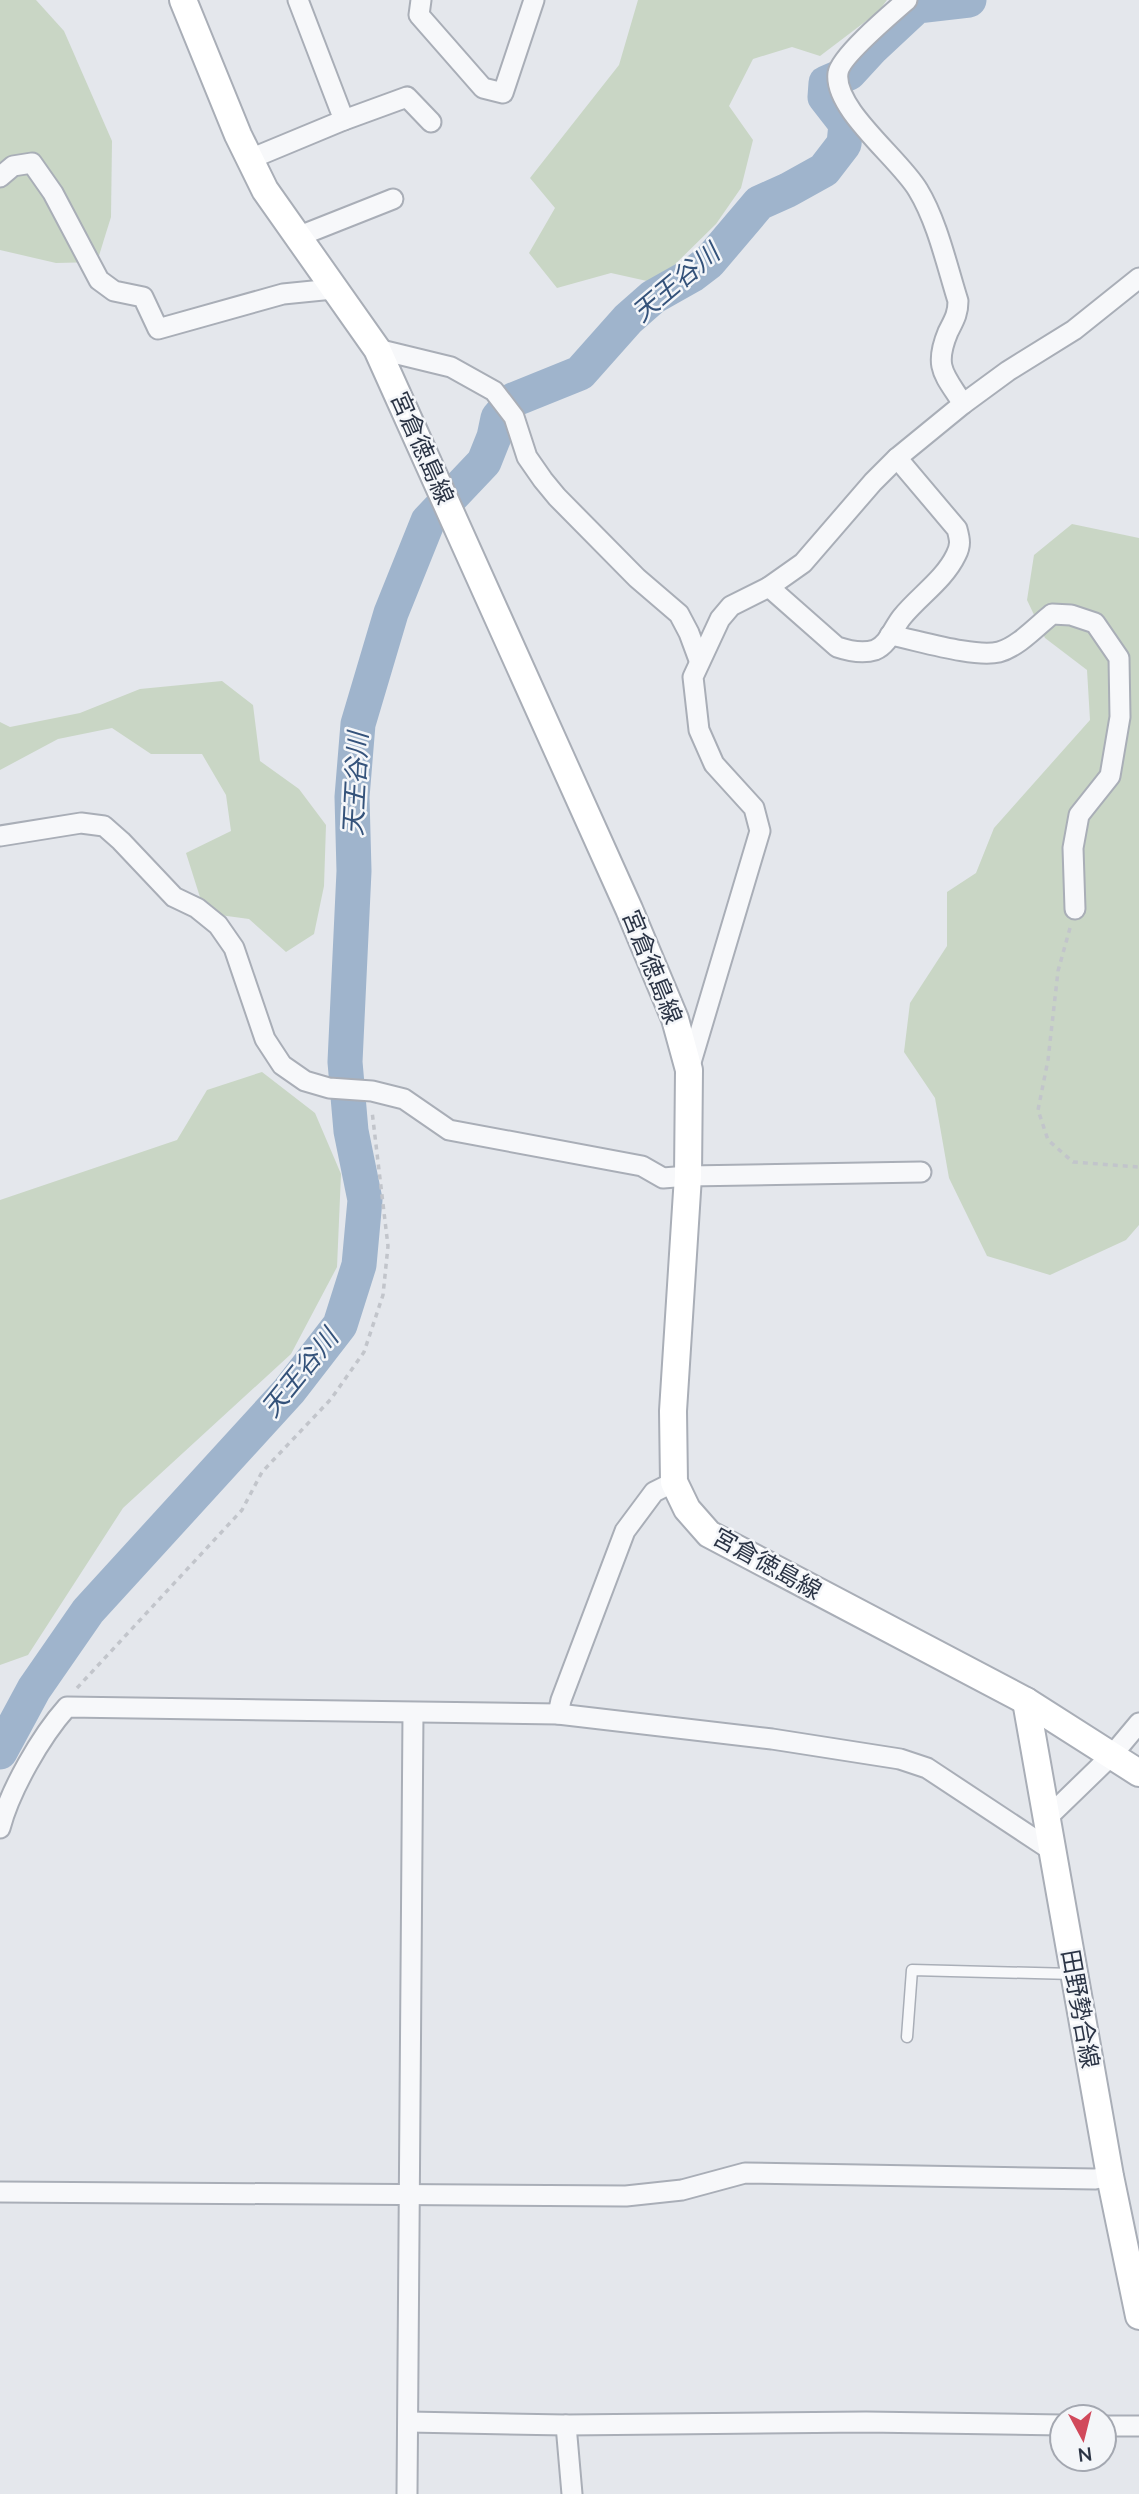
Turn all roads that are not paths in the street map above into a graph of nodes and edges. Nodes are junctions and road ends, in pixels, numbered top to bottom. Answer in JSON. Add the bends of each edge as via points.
{"nodes":[{"id":1,"x":183,"y":0,"type":"edge"},
{"id":2,"x":298,"y":0,"type":"edge"},
{"id":3,"x":421,"y":0,"type":"edge"},
{"id":4,"x":534,"y":0,"type":"edge"},
{"id":5,"x":907,"y":0,"type":"edge"},
{"id":6,"x":344,"y":120,"type":"junction"},
{"id":7,"x":431,"y":122,"type":"dead end"},
{"id":8,"x":250,"y":159,"type":"junction"},
{"id":9,"x":0,"y":177,"type":"edge"},
{"id":10,"x":393,"y":199,"type":"dead end"},
{"id":11,"x":298,"y":237,"type":"junction"},
{"id":12,"x":1139,"y":278,"type":"edge"},
{"id":13,"x":333,"y":289,"type":"junction"},
{"id":14,"x":377,"y":349,"type":"junction"},
{"id":15,"x":963,"y":404,"type":"junction"},
{"id":16,"x":897,"y":458,"type":"junction"},
{"id":17,"x":769,"y":587,"type":"junction"},
{"id":18,"x":890,"y":635,"type":"junction"},
{"id":19,"x":699,"y":660,"type":"junction"},
{"id":20,"x":0,"y":836,"type":"edge"},
{"id":21,"x":1075,"y":909,"type":"road end"},
{"id":22,"x":689,"y":1070,"type":"junction"},
{"id":23,"x":921,"y":1172,"type":"dead end"},
{"id":24,"x":688,"y":1176,"type":"junction"},
{"id":25,"x":674,"y":1482,"type":"junction"},
{"id":26,"x":1026,"y":1701,"type":"junction"},
{"id":27,"x":413,"y":1713,"type":"junction"},
{"id":28,"x":558,"y":1714,"type":"junction"},
{"id":29,"x":1139,"y":1723,"type":"edge"},
{"id":30,"x":1112,"y":1754,"type":"junction"},
{"id":31,"x":1139,"y":1773,"type":"edge"},
{"id":32,"x":1045,"y":1819,"type":"junction"},
{"id":33,"x":0,"y":1828,"type":"edge"},
{"id":34,"x":1051,"y":1850,"type":"junction"},
{"id":35,"x":1073,"y":1974,"type":"junction"},
{"id":36,"x":907,"y":2037,"type":"dead end"},
{"id":37,"x":1111,"y":2176,"type":"junction"},
{"id":38,"x":0,"y":2192,"type":"edge"},
{"id":39,"x":409,"y":2196,"type":"junction"},
{"id":40,"x":1139,"y":2316,"type":"edge"},
{"id":41,"x":409,"y":2422,"type":"junction"},
{"id":42,"x":566,"y":2425,"type":"junction"},
{"id":43,"x":1048,"y":2425,"type":"edge"},
{"id":44,"x":1118,"y":2426,"type":"edge"},
{"id":45,"x":1139,"y":2427,"type":"edge"},
{"id":46,"x":407,"y":2494,"type":"edge"},
{"id":47,"x":572,"y":2494,"type":"edge"}],
"edges":[{"from":1,"to":8,"type":"main road","name":"宮倉徳島線"},
{"from":2,"to":6,"type":"street"},
{"from":3,"to":4,"type":"street","via":[[419,15],[483,88],[503,93]]},
{"from":5,"to":15,"type":"street","via":[[868,34],[838,70],[838,88],[926,205],[958,301],[958,315],[940,356],[941,368]]},
{"from":6,"to":7,"type":"street","via":[[407,97]]},
{"from":6,"to":8,"type":"street"},
{"from":8,"to":11,"type":"main road","name":"宮倉徳島線"},
{"from":9,"to":13,"type":"street","via":[[12,166],[32,163],[99,280],[114,290],[143,297],[158,330],[283,294]]},
{"from":10,"to":11,"type":"street"},
{"from":11,"to":13,"type":"main road","name":"宮倉徳島線"},
{"from":12,"to":15,"type":"street","via":[[1074,330]]},
{"from":13,"to":14,"type":"main road","name":"宮倉徳島線"},
{"from":14,"to":19,"type":"street","via":[[451,367],[494,391],[509,410],[527,457],[543,480],[678,614]]},
{"from":14,"to":22,"type":"main road","name":"宮倉徳島線","via":[[629,909],[675,1019]]},
{"from":15,"to":16,"type":"street"},
{"from":16,"to":17,"type":"street","via":[[803,564]]},
{"from":16,"to":18,"type":"street","via":[[957,529],[961,543],[950,566]]},
{"from":17,"to":18,"type":"street","via":[[837,647],[867,652],[877,649]]},
{"from":17,"to":19,"type":"street","via":[[731,606]]},
{"from":18,"to":21,"type":"street","via":[[982,654],[1000,652],[1052,614],[1095,622],[1119,658],[1121,717],[1110,776],[1079,815],[1073,848]]},
{"from":19,"to":22,"type":"street","via":[[693,677],[702,739],[714,764],[754,808],[760,831]]},
{"from":20,"to":24,"type":"street","via":[[82,823],[104,826],[174,897],[197,908],[223,933],[234,948],[265,1039],[282,1065],[305,1081],[404,1099],[449,1130],[642,1166],[663,1178]]},
{"from":22,"to":24,"type":"main road","name":"宮倉徳島線"},
{"from":23,"to":24,"type":"street"},
{"from":24,"to":25,"type":"main road","name":"宮倉徳島線","via":[[673,1411]]},
{"from":25,"to":26,"type":"main road","name":"宮倉徳島線","via":[[687,1509],[709,1534]]},
{"from":25,"to":28,"type":"street","via":[[654,1492],[625,1531]]},
{"from":26,"to":30,"type":"main road","name":"宮倉徳島線"},
{"from":26,"to":32,"type":"main road","name":"田野勢合線"},
{"from":27,"to":28,"type":"street"},
{"from":27,"to":33,"type":"street","via":[[67,1707],[30,1762]]},
{"from":27,"to":39,"type":"street"},
{"from":28,"to":34,"type":"street","via":[[900,1759],[927,1768]]},
{"from":29,"to":30,"type":"street"},
{"from":30,"to":31,"type":"main road","name":"宮倉徳島線"},
{"from":30,"to":32,"type":"street"},
{"from":32,"to":34,"type":"main road","name":"田野勢合線"},
{"from":34,"to":35,"type":"main road","name":"田野勢合線"},
{"from":35,"to":36,"type":"lane","via":[[912,1970]]},
{"from":35,"to":37,"type":"main road","name":"田野勢合線"},
{"from":37,"to":39,"type":"street","via":[[745,2173],[682,2190],[626,2196]]},
{"from":37,"to":40,"type":"main road","name":"田野勢合線"},
{"from":38,"to":39,"type":"street"},
{"from":39,"to":41,"type":"street"},
{"from":41,"to":42,"type":"street"},
{"from":41,"to":46,"type":"street"},
{"from":42,"to":43,"type":"street"},
{"from":42,"to":47,"type":"street"},
{"from":44,"to":45,"type":"street"}]}
